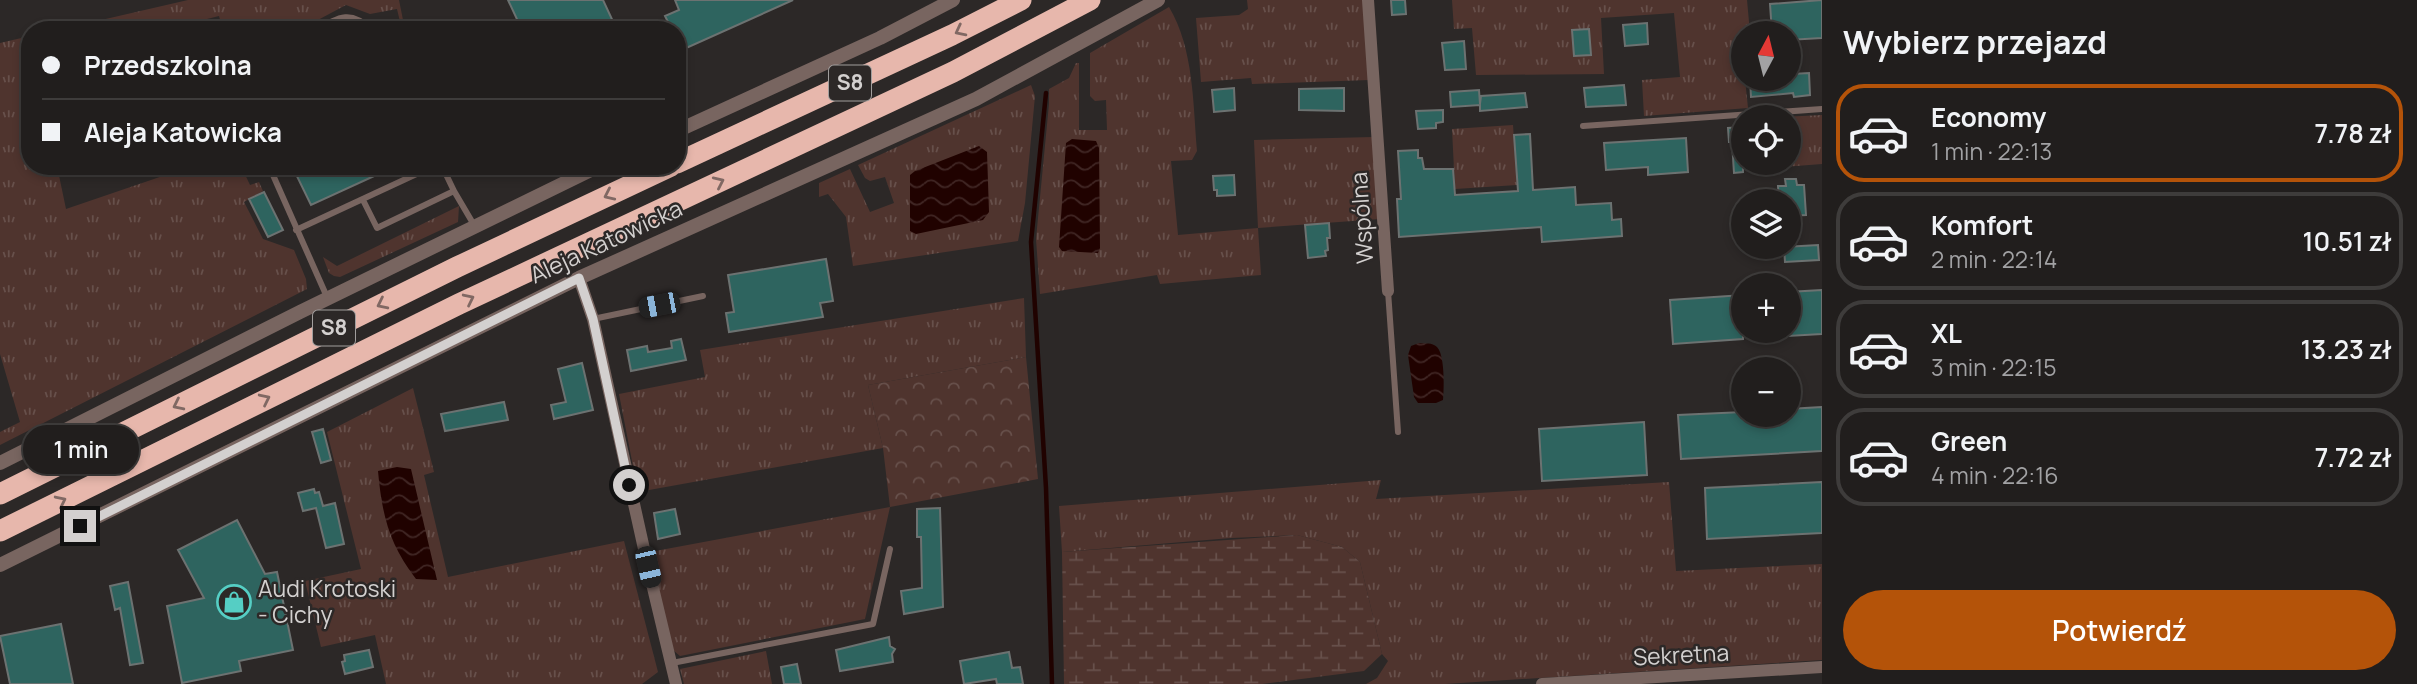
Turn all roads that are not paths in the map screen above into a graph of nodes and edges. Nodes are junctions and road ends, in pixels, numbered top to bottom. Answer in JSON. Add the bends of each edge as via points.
{"nodes":[{"id":1,"x":953,"y":0,"type":"edge"},
{"id":2,"x":1021,"y":0,"type":"edge"},
{"id":3,"x":1090,"y":0,"type":"edge"},
{"id":4,"x":1158,"y":0,"type":"edge"},
{"id":5,"x":1368,"y":0,"type":"edge"},
{"id":6,"x":332,"y":21,"type":"edge"},
{"id":7,"x":362,"y":21,"type":"edge"},
{"id":8,"x":1822,"y":109,"type":"edge"},
{"id":9,"x":1583,"y":126,"type":"dead end"},
{"id":10,"x":686,"y":127,"type":"edge"},
{"id":11,"x":686,"y":159,"type":"edge"},
{"id":12,"x":273,"y":175,"type":"edge"},
{"id":13,"x":416,"y":175,"type":"edge"},
{"id":14,"x":446,"y":175,"type":"edge"},
{"id":15,"x":581,"y":175,"type":"edge"},
{"id":16,"x":652,"y":175,"type":"edge"},
{"id":17,"x":454,"y":191,"type":"junction"},
{"id":18,"x":363,"y":200,"type":"junction"},
{"id":19,"x":475,"y":227,"type":"junction"},
{"id":20,"x":296,"y":230,"type":"junction"},
{"id":21,"x":579,"y":278,"type":"junction"},
{"id":22,"x":1388,"y":291,"type":"joint"},
{"id":23,"x":703,"y":296,"type":"dead end"},
{"id":24,"x":328,"y":299,"type":"junction"},
{"id":25,"x":593,"y":319,"type":"junction"},
{"id":26,"x":1398,"y":432,"type":"dead end"},
{"id":27,"x":0,"y":463,"type":"edge"},
{"id":28,"x":0,"y":494,"type":"edge"},
{"id":29,"x":0,"y":531,"type":"edge"},
{"id":30,"x":891,"y":549,"type":"dead end"},
{"id":31,"x":0,"y":565,"type":"edge"},
{"id":32,"x":670,"y":663,"type":"junction"},
{"id":33,"x":1822,"y":667,"type":"edge"},
{"id":34,"x":677,"y":684,"type":"edge"},
{"id":35,"x":1542,"y":684,"type":"edge"}],
"edges":[{"from":1,"to":10,"type":"street"},
{"from":2,"to":11,"type":"highway","number":"S8","one_way":true},
{"from":29,"to":3,"type":"highway","number":"S8","one_way":true,"via":[[459,303],[953,72]]},
{"from":4,"to":21,"type":"street","name":"Aleja Katowicka","via":[[976,99]]},
{"from":5,"to":22,"type":"street","name":"Wspólna"},
{"from":6,"to":7,"type":"lane","via":[[345,17]]},
{"from":8,"to":9,"type":"lane"},
{"from":12,"to":20,"type":"lane"},
{"from":13,"to":18,"type":"lane"},
{"from":14,"to":17,"type":"lane"},
{"from":15,"to":19,"type":"street"},
{"from":16,"to":28,"type":"highway","number":"S8","one_way":true},
{"from":17,"to":18,"type":"lane","via":[[377,228]]},
{"from":17,"to":19,"type":"lane"},
{"from":18,"to":20,"type":"lane"},
{"from":19,"to":24,"type":"street"},
{"from":20,"to":24,"type":"lane"},
{"from":21,"to":25,"type":"street"},
{"from":21,"to":31,"type":"street","name":"Aleja Katowicka"},
{"from":22,"to":26,"type":"lane","name":"Wspólna"},
{"from":23,"to":25,"type":"lane"},
{"from":24,"to":27,"type":"street"},
{"from":25,"to":32,"type":"street"},
{"from":30,"to":32,"type":"lane","via":[[873,624]]},
{"from":32,"to":34,"type":"street"},
{"from":33,"to":35,"type":"street","name":"Sekretna"}]}
